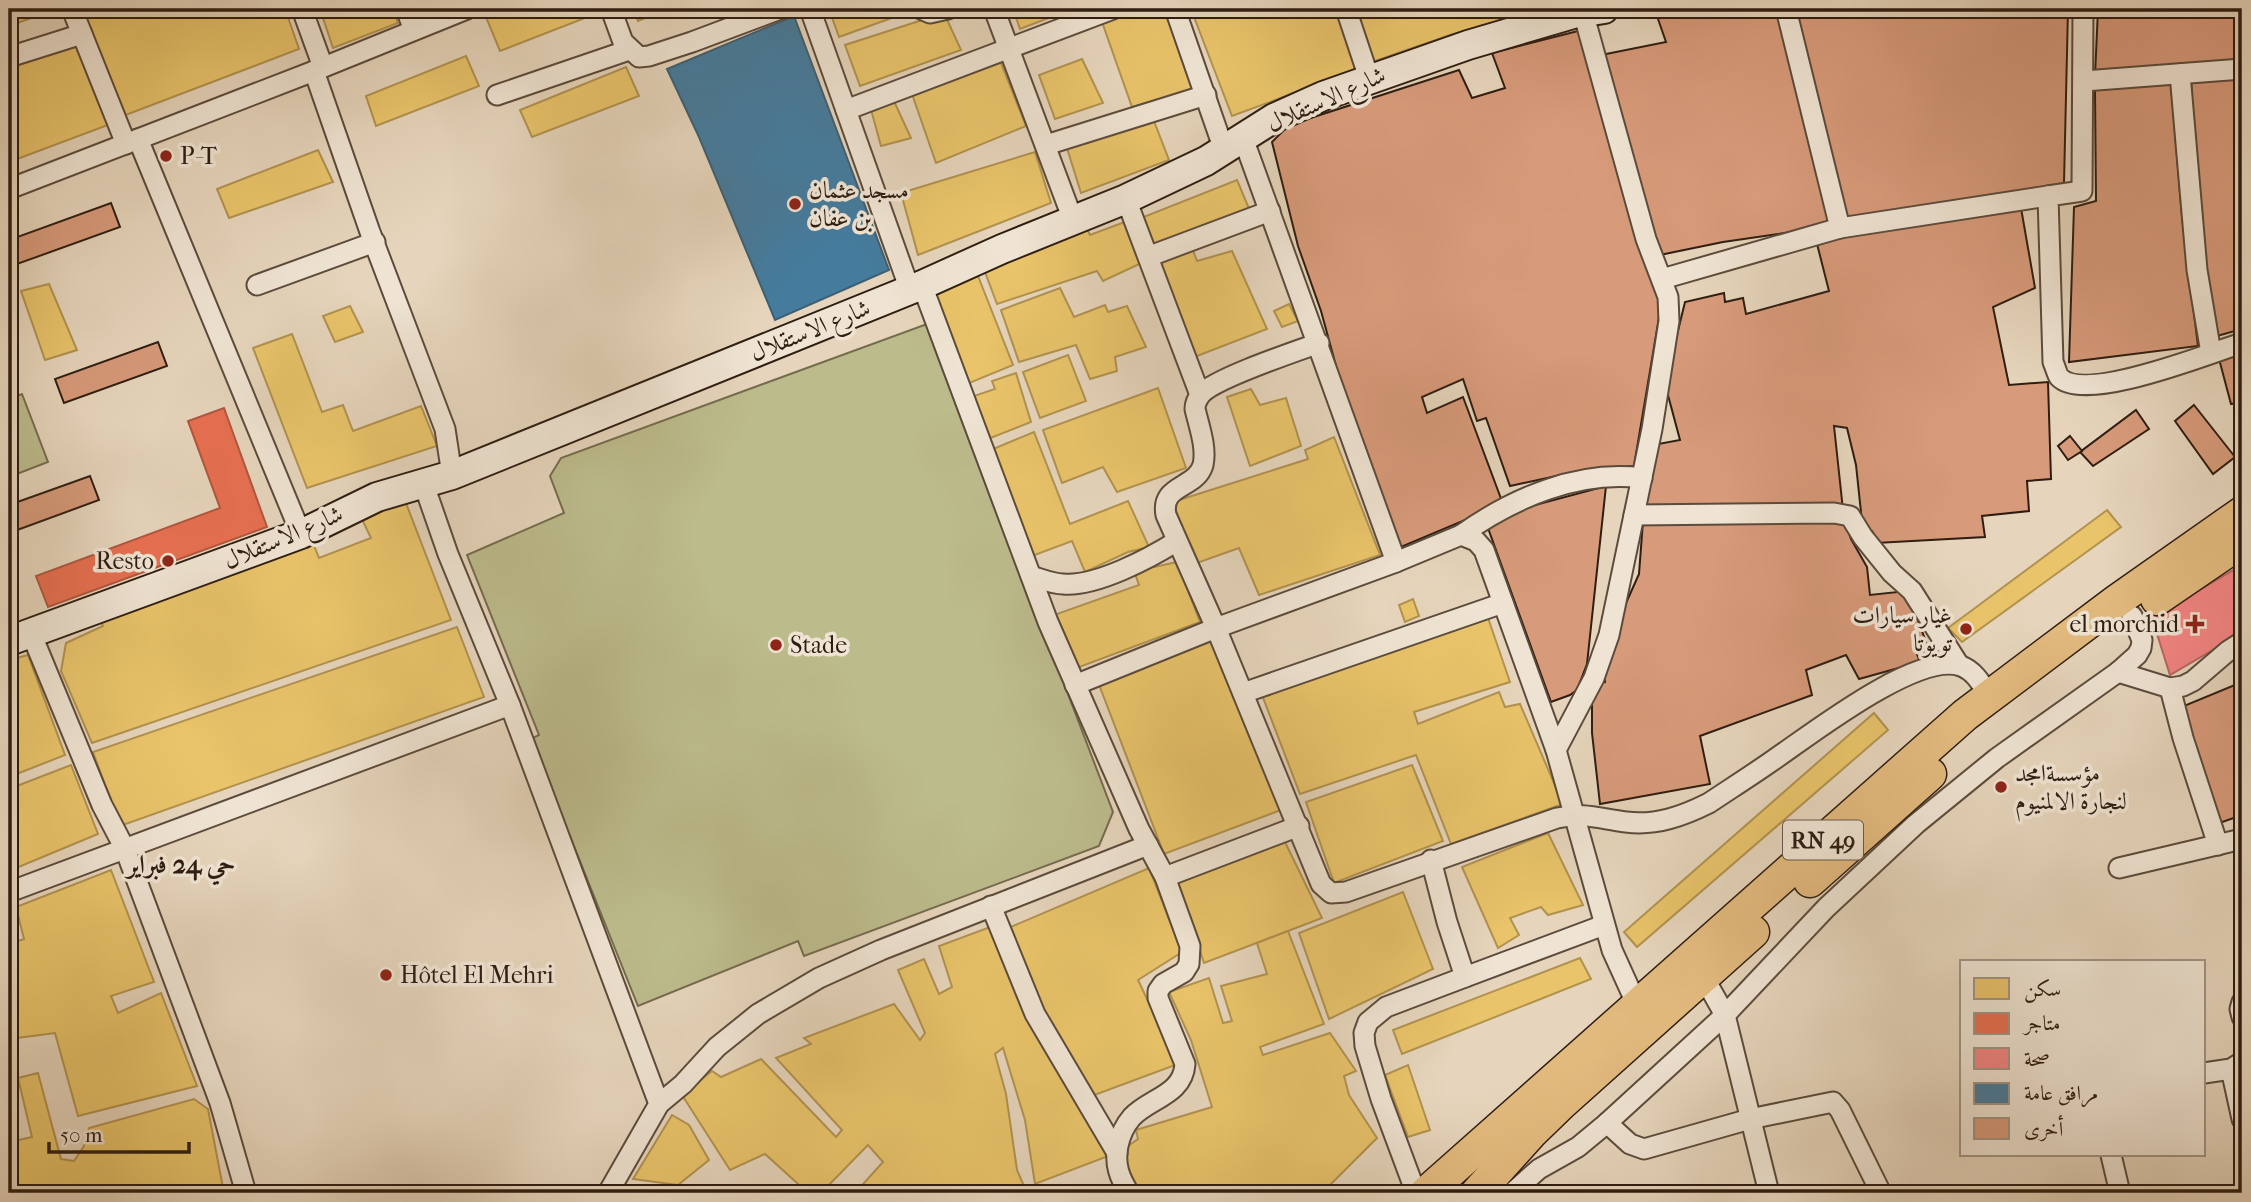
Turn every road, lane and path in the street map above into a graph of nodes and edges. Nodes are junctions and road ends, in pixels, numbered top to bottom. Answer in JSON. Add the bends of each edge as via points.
{"nodes":[{"id":1,"x":72,"y":9,"type":"edge"},
{"id":2,"x":302,"y":9,"type":"edge"},
{"id":3,"x":406,"y":9,"type":"edge"},
{"id":4,"x":467,"y":9,"type":"edge"},
{"id":5,"x":611,"y":9,"type":"edge"},
{"id":6,"x":779,"y":9,"type":"edge"},
{"id":7,"x":810,"y":9,"type":"edge"},
{"id":8,"x":921,"y":9,"type":"edge"},
{"id":9,"x":948,"y":9,"type":"edge"},
{"id":10,"x":994,"y":9,"type":"edge"},
{"id":11,"x":1113,"y":9,"type":"edge"},
{"id":12,"x":1175,"y":9,"type":"edge"},
{"id":13,"x":1346,"y":9,"type":"edge"},
{"id":14,"x":1786,"y":9,"type":"edge"},
{"id":15,"x":2084,"y":9,"type":"edge"},
{"id":16,"x":1583,"y":11,"type":"edge"},
{"id":17,"x":414,"y":30,"type":"junction"},
{"id":18,"x":82,"y":34,"type":"junction"},
{"id":19,"x":1010,"y":49,"type":"junction"},
{"id":20,"x":629,"y":50,"type":"junction"},
{"id":21,"x":9,"y":57,"type":"edge"},
{"id":22,"x":318,"y":69,"type":"junction"},
{"id":23,"x":2242,"y":69,"type":"edge"},
{"id":24,"x":2180,"y":74,"type":"junction"},
{"id":25,"x":1369,"y":78,"type":"junction"},
{"id":26,"x":2084,"y":81,"type":"junction"},
{"id":27,"x":497,"y":95,"type":"dead end"},
{"id":28,"x":1206,"y":95,"type":"junction"},
{"id":29,"x":846,"y":110,"type":"junction"},
{"id":30,"x":132,"y":142,"type":"junction"},
{"id":31,"x":1234,"y":144,"type":"junction"},
{"id":32,"x":1046,"y":145,"type":"junction"},
{"id":33,"x":9,"y":189,"type":"edge"},
{"id":34,"x":2048,"y":196,"type":"junction"},
{"id":35,"x":1126,"y":199,"type":"junction"},
{"id":36,"x":1270,"y":211,"type":"junction"},
{"id":37,"x":1073,"y":220,"type":"junction"},
{"id":38,"x":1840,"y":228,"type":"junction"},
{"id":39,"x":375,"y":242,"type":"junction"},
{"id":40,"x":1150,"y":257,"type":"junction"},
{"id":41,"x":1662,"y":279,"type":"junction"},
{"id":42,"x":257,"y":285,"type":"dead end"},
{"id":43,"x":916,"y":288,"type":"junction"},
{"id":44,"x":1319,"y":343,"type":"junction"},
{"id":45,"x":2242,"y":343,"type":"edge"},
{"id":46,"x":2211,"y":353,"type":"junction"},
{"id":47,"x":1200,"y":395,"type":"junction"},
{"id":48,"x":452,"y":475,"type":"junction"},
{"id":49,"x":1642,"y":478,"type":"junction"},
{"id":50,"x":424,"y":485,"type":"junction"},
{"id":51,"x":2242,"y":513,"type":"edge"},
{"id":52,"x":1634,"y":515,"type":"junction"},
{"id":53,"x":301,"y":534,"type":"junction"},
{"id":54,"x":1461,"y":535,"type":"junction"},
{"id":55,"x":1177,"y":541,"type":"junction"},
{"id":56,"x":2242,"y":541,"type":"edge"},
{"id":57,"x":1396,"y":562,"type":"junction"},
{"id":58,"x":1031,"y":576,"type":"junction"},
{"id":59,"x":1503,"y":603,"type":"junction"},
{"id":60,"x":2132,"y":616,"type":"junction"},
{"id":61,"x":1216,"y":628,"type":"junction"},
{"id":62,"x":20,"y":637,"type":"edge"},
{"id":63,"x":2242,"y":642,"type":"edge"},
{"id":64,"x":1959,"y":665,"type":"junction"},
{"id":65,"x":2118,"y":672,"type":"junction"},
{"id":66,"x":1075,"y":685,"type":"junction"},
{"id":67,"x":2170,"y":688,"type":"junction"},
{"id":68,"x":1243,"y":692,"type":"junction"},
{"id":69,"x":1990,"y":697,"type":"junction"},
{"id":70,"x":510,"y":705,"type":"junction"},
{"id":71,"x":1556,"y":751,"type":"junction"},
{"id":72,"x":1574,"y":814,"type":"junction"},
{"id":73,"x":1298,"y":826,"type":"junction"},
{"id":74,"x":2242,"y":839,"type":"edge"},
{"id":75,"x":1148,"y":845,"type":"junction"},
{"id":76,"x":2218,"y":845,"type":"junction"},
{"id":77,"x":125,"y":849,"type":"junction"},
{"id":78,"x":1431,"y":860,"type":"junction"},
{"id":79,"x":2119,"y":868,"type":"dead end"},
{"id":80,"x":1165,"y":877,"type":"junction"},
{"id":81,"x":9,"y":892,"type":"edge"},
{"id":82,"x":992,"y":906,"type":"junction"},
{"id":83,"x":1604,"y":925,"type":"junction"},
{"id":84,"x":1703,"y":976,"type":"junction"},
{"id":85,"x":1465,"y":977,"type":"junction"},
{"id":86,"x":2242,"y":1002,"type":"edge"},
{"id":87,"x":1637,"y":1005,"type":"junction"},
{"id":88,"x":1725,"y":1015,"type":"junction"},
{"id":89,"x":2242,"y":1017,"type":"edge"},
{"id":90,"x":2237,"y":1066,"type":"edge"},
{"id":91,"x":2206,"y":1073,"type":"edge"},
{"id":92,"x":659,"y":1104,"type":"junction"},
{"id":93,"x":1750,"y":1119,"type":"junction"},
{"id":94,"x":2242,"y":1119,"type":"edge"},
{"id":95,"x":1607,"y":1124,"type":"junction"},
{"id":96,"x":1531,"y":1133,"type":"junction"},
{"id":97,"x":1116,"y":1153,"type":"junction"},
{"id":98,"x":2111,"y":1156,"type":"edge"},
{"id":99,"x":1558,"y":1158,"type":"junction"},
{"id":100,"x":1520,"y":1191,"type":"edge"},
{"id":101,"x":246,"y":1193,"type":"edge"},
{"id":102,"x":608,"y":1193,"type":"edge"},
{"id":103,"x":1129,"y":1193,"type":"edge"},
{"id":104,"x":1416,"y":1193,"type":"edge"},
{"id":105,"x":1426,"y":1193,"type":"edge"},
{"id":106,"x":1477,"y":1193,"type":"edge"},
{"id":107,"x":1769,"y":1193,"type":"edge"},
{"id":108,"x":1881,"y":1193,"type":"edge"},
{"id":109,"x":2120,"y":1193,"type":"edge"}],
"edges":[{"from":1,"to":18,"type":"street"},
{"from":2,"to":22,"type":"street"},
{"from":3,"to":17,"type":"street"},
{"from":4,"to":17,"type":"street"},
{"from":5,"to":20,"type":"street"},
{"from":6,"to":20,"type":"street","via":[[649,57]]},
{"from":7,"to":29,"type":"street"},
{"from":8,"to":9,"type":"street","via":[[930,13]]},
{"from":10,"to":19,"type":"street"},
{"from":11,"to":19,"type":"street"},
{"from":12,"to":28,"type":"street"},
{"from":13,"to":25,"type":"street"},
{"from":14,"to":38,"type":"street"},
{"from":15,"to":26,"type":"street"},
{"from":16,"to":25,"type":"street","name":"شارع الاستقلال"},
{"from":16,"to":41,"type":"street","via":[[1646,239]]},
{"from":17,"to":22,"type":"street"},
{"from":18,"to":21,"type":"street"},
{"from":18,"to":30,"type":"street"},
{"from":19,"to":29,"type":"street"},
{"from":19,"to":32,"type":"street"},
{"from":20,"to":27,"type":"street"},
{"from":22,"to":30,"type":"street"},
{"from":22,"to":39,"type":"street"},
{"from":23,"to":24,"type":"street"},
{"from":24,"to":26,"type":"street"},
{"from":24,"to":46,"type":"street","via":[[2197,270]]},
{"from":25,"to":31,"type":"street","name":"شارع الاستقلال","via":[[1273,118]]},
{"from":26,"to":34,"type":"street","via":[[2082,191]]},
{"from":28,"to":31,"type":"street"},
{"from":28,"to":32,"type":"street"},
{"from":29,"to":43,"type":"street"},
{"from":30,"to":33,"type":"street"},
{"from":30,"to":53,"type":"street"},
{"from":31,"to":35,"type":"street","name":"شارع الاستقلال"},
{"from":31,"to":36,"type":"street"},
{"from":32,"to":37,"type":"street"},
{"from":34,"to":38,"type":"street"},
{"from":34,"to":46,"type":"street","via":[[2053,362],[2059,377],[2074,384],[2095,384],[2137,377]]},
{"from":35,"to":37,"type":"street","name":"شارع الاستقلال"},
{"from":35,"to":40,"type":"street"},
{"from":36,"to":40,"type":"street"},
{"from":36,"to":44,"type":"street"},
{"from":37,"to":43,"type":"street","name":"شارع الاستقلال"},
{"from":38,"to":41,"type":"street"},
{"from":39,"to":42,"type":"street"},
{"from":39,"to":48,"type":"street","via":[[445,429]]},
{"from":40,"to":47,"type":"street"},
{"from":41,"to":49,"type":"street","via":[[1669,321]]},
{"from":43,"to":48,"type":"street","name":"شارع الاستقلال"},
{"from":43,"to":58,"type":"street"},
{"from":44,"to":47,"type":"street"},
{"from":44,"to":57,"type":"street"},
{"from":45,"to":46,"type":"street"},
{"from":47,"to":55,"type":"street","via":[[1195,409],[1202,467],[1193,480],[1168,496],[1164,506]]},
{"from":48,"to":50,"type":"street","name":"شارع الاستقلال"},
{"from":49,"to":52,"type":"street"},
{"from":49,"to":54,"type":"street","via":[[1578,481],[1506,506]]},
{"from":50,"to":53,"type":"street","name":"شارع الاستقلال","via":[[377,498]]},
{"from":50,"to":70,"type":"street"},
{"from":51,"to":69,"type":"main road","number":"RN 49"},
{"from":52,"to":64,"type":"street","via":[[1850,516],[1892,573],[1912,591]]},
{"from":52,"to":71,"type":"street","via":[[1603,653]]},
{"from":53,"to":62,"type":"street","name":"شارع الاستقلال"},
{"from":54,"to":57,"type":"street"},
{"from":54,"to":59,"type":"street","via":[[1484,550]]},
{"from":55,"to":58,"type":"street","via":[[1104,577],[1064,585]]},
{"from":55,"to":61,"type":"street"},
{"from":56,"to":60,"type":"main road","number":"RN 49"},
{"from":57,"to":61,"type":"street"},
{"from":58,"to":66,"type":"street"},
{"from":59,"to":68,"type":"street"},
{"from":59,"to":71,"type":"street"},
{"from":60,"to":65,"type":"street","via":[[2141,648]]},
{"from":60,"to":84,"type":"main road","number":"RN 49","via":[[1980,732]]},
{"from":61,"to":66,"type":"street"},
{"from":61,"to":68,"type":"street"},
{"from":62,"to":77,"type":"street"},
{"from":63,"to":67,"type":"street","via":[[2193,681]]},
{"from":64,"to":69,"type":"street","via":[[1971,671]]},
{"from":64,"to":72,"type":"street","via":[[1920,672],[1872,693],[1709,803],[1680,817],[1628,822]]},
{"from":65,"to":67,"type":"street"},
{"from":65,"to":88,"type":"street","via":[[1997,758],[1916,824],[1826,908]]},
{"from":66,"to":75,"type":"street"},
{"from":67,"to":76,"type":"street"},
{"from":68,"to":73,"type":"street"},
{"from":69,"to":87,"type":"main road","number":"RN 49","via":[[1901,770]]},
{"from":70,"to":77,"type":"street"},
{"from":70,"to":92,"type":"street"},
{"from":71,"to":72,"type":"street"},
{"from":72,"to":78,"type":"street"},
{"from":72,"to":83,"type":"street"},
{"from":73,"to":78,"type":"street","via":[[1321,884],[1331,893],[1346,892]]},
{"from":73,"to":80,"type":"street"},
{"from":74,"to":76,"type":"street"},
{"from":75,"to":80,"type":"street"},
{"from":75,"to":82,"type":"street"},
{"from":76,"to":79,"type":"street"},
{"from":77,"to":81,"type":"street"},
{"from":77,"to":101,"type":"street","via":[[220,1103]]},
{"from":78,"to":85,"type":"street"},
{"from":80,"to":97,"type":"street","via":[[1191,956],[1184,972],[1163,984],[1158,998],[1184,1070],[1174,1088],[1133,1116]]},
{"from":82,"to":92,"type":"street","via":[[881,950],[789,995],[717,1047]]},
{"from":82,"to":97,"type":"street","via":[[1035,1014]]},
{"from":83,"to":85,"type":"street"},
{"from":83,"to":87,"type":"street"},
{"from":84,"to":88,"type":"street"},
{"from":84,"to":96,"type":"main road","number":"RN 49"},
{"from":85,"to":104,"type":"street","via":[[1386,1007],[1368,1022],[1364,1033],[1381,1099]]},
{"from":86,"to":89,"type":"street"},
{"from":87,"to":105,"type":"main road","number":"RN 49"},
{"from":88,"to":93,"type":"street"},
{"from":88,"to":95,"type":"street"},
{"from":90,"to":91,"type":"street"},
{"from":90,"to":94,"type":"street"},
{"from":92,"to":102,"type":"street"},
{"from":93,"to":95,"type":"street","via":[[1644,1149],[1630,1144]]},
{"from":93,"to":107,"type":"street"},
{"from":93,"to":108,"type":"street","via":[[1833,1102]]},
{"from":95,"to":99,"type":"street"},
{"from":96,"to":99,"type":"street"},
{"from":96,"to":106,"type":"main road","number":"RN 49"},
{"from":97,"to":103,"type":"street","via":[[1116,1165]]},
{"from":98,"to":109,"type":"street"},
{"from":99,"to":100,"type":"street","via":[[1539,1169]]}]}
